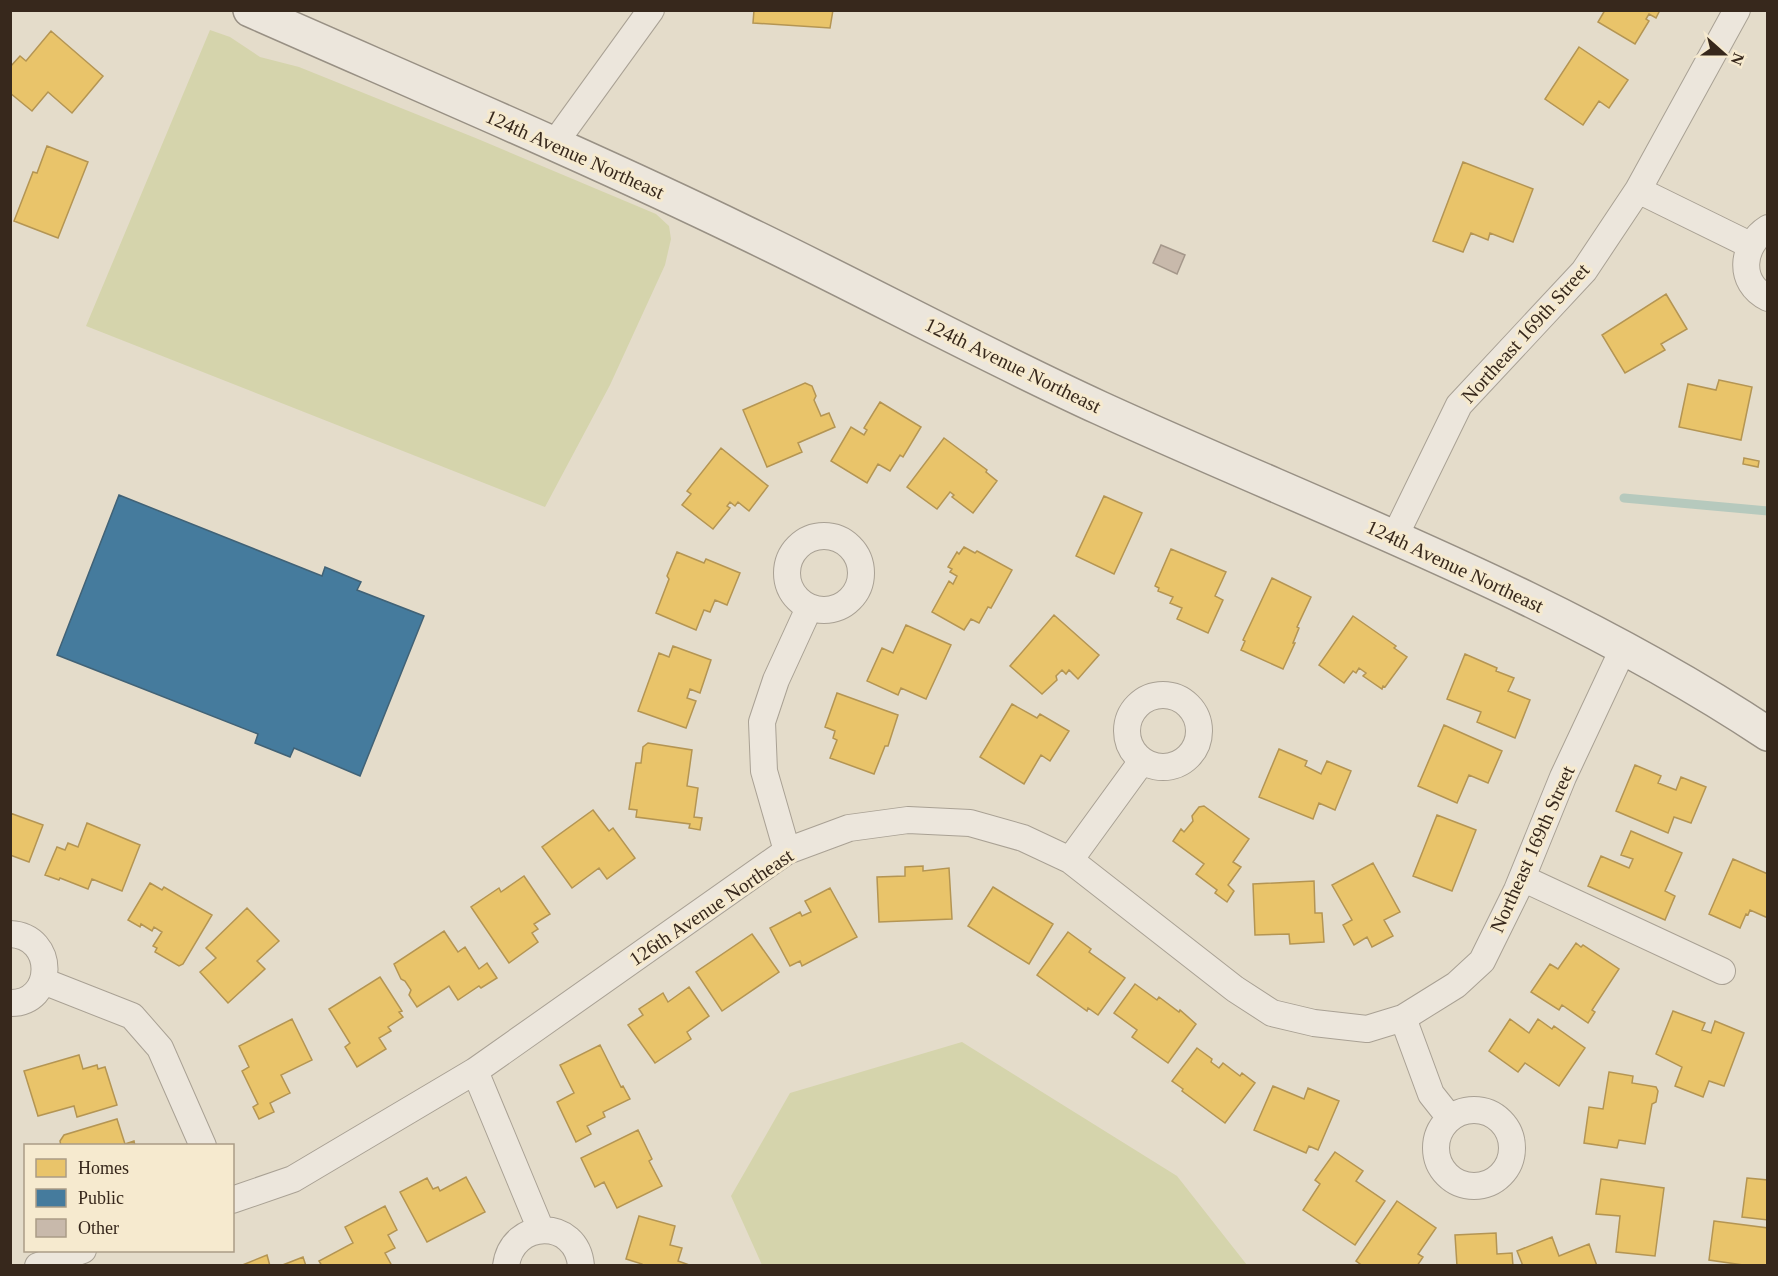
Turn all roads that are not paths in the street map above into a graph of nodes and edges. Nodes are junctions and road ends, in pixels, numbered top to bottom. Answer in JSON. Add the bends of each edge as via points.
{"nodes":[{"id":1,"x":250,"y":10,"type":"edge"},
{"id":2,"x":651,"y":10,"type":"edge"},
{"id":3,"x":1737,"y":10,"type":"edge"},
{"id":4,"x":554,"y":144,"type":"junction"},
{"id":5,"x":1638,"y":190,"type":"junction"},
{"id":6,"x":1759,"y":236,"type":"edge"},
{"id":7,"x":1767,"y":298,"type":"edge"},
{"id":8,"x":1395,"y":536,"type":"junction"},
{"id":9,"x":809,"y":608,"type":"dead end"},
{"id":10,"x":1624,"y":647,"type":"junction"},
{"id":11,"x":1767,"y":734,"type":"edge"},
{"id":12,"x":1142,"y":761,"type":"dead end"},
{"id":13,"x":787,"y":851,"type":"junction"},
{"id":14,"x":1070,"y":860,"type":"junction"},
{"id":15,"x":1522,"y":878,"type":"junction"},
{"id":16,"x":10,"y":934,"type":"edge"},
{"id":17,"x":1722,"y":971,"type":"dead end"},
{"id":18,"x":43,"y":981,"type":"junction"},
{"id":19,"x":10,"y":1003,"type":"edge"},
{"id":20,"x":1402,"y":1018,"type":"junction"},
{"id":21,"x":475,"y":1071,"type":"junction"},
{"id":22,"x":1450,"y":1119,"type":"dead end"},
{"id":23,"x":202,"y":1144,"type":"edge"},
{"id":24,"x":234,"y":1199,"type":"edge"},
{"id":25,"x":541,"y":1230,"type":"junction"},
{"id":26,"x":79,"y":1252,"type":"edge"},
{"id":27,"x":38,"y":1266,"type":"edge"},
{"id":28,"x":506,"y":1266,"type":"edge"},
{"id":29,"x":581,"y":1266,"type":"edge"}],
"edges":[{"from":1,"to":4,"type":"street","name":"124th Avenue Northeast"},
{"from":2,"to":4,"type":"street"},
{"from":3,"to":5,"type":"street","name":"Northeast 169th Street"},
{"from":4,"to":8,"type":"street","name":"124th Avenue Northeast","via":[[743,231],[1099,407]]},
{"from":5,"to":6,"type":"street"},
{"from":5,"to":8,"type":"street","name":"Northeast 169th Street","via":[[1584,271],[1458,405]]},
{"from":6,"to":7,"type":"street","via":[[1746,259],[1747,273],[1753,286]]},
{"from":8,"to":10,"type":"street","name":"124th Avenue Northeast"},
{"from":9,"to":13,"type":"street","via":[[776,680],[762,722],[764,771]]},
{"from":10,"to":11,"type":"street","name":"124th Avenue Northeast"},
{"from":10,"to":15,"type":"street","name":"Northeast 169th Street","via":[[1563,777]]},
{"from":12,"to":14,"type":"street"},
{"from":13,"to":14,"type":"street","name":"126th Avenue Northeast","via":[[849,828],[908,820],[970,823],[1023,838]]},
{"from":13,"to":21,"type":"street","name":"126th Avenue Northeast"},
{"from":14,"to":20,"type":"street","name":"126th Avenue Northeast","via":[[1235,989],[1272,1012],[1314,1023],[1367,1029]]},
{"from":15,"to":17,"type":"street"},
{"from":15,"to":20,"type":"street","name":"Northeast 169th Street","via":[[1482,961],[1456,985]]},
{"from":16,"to":18,"type":"street","via":[[29,939],[38,947],[46,969]]},
{"from":18,"to":19,"type":"street","via":[[27,1000]]},
{"from":18,"to":23,"type":"street","via":[[132,1016],[160,1048]]},
{"from":20,"to":22,"type":"street","via":[[1431,1094]]},
{"from":21,"to":24,"type":"street","name":"126th Avenue Northeast","via":[[292,1179]]},
{"from":21,"to":25,"type":"street"},
{"from":25,"to":28,"type":"street","via":[[517,1240]]},
{"from":25,"to":29,"type":"street","via":[[566,1237],[575,1246]]},
{"from":26,"to":27,"type":"street"}]}
